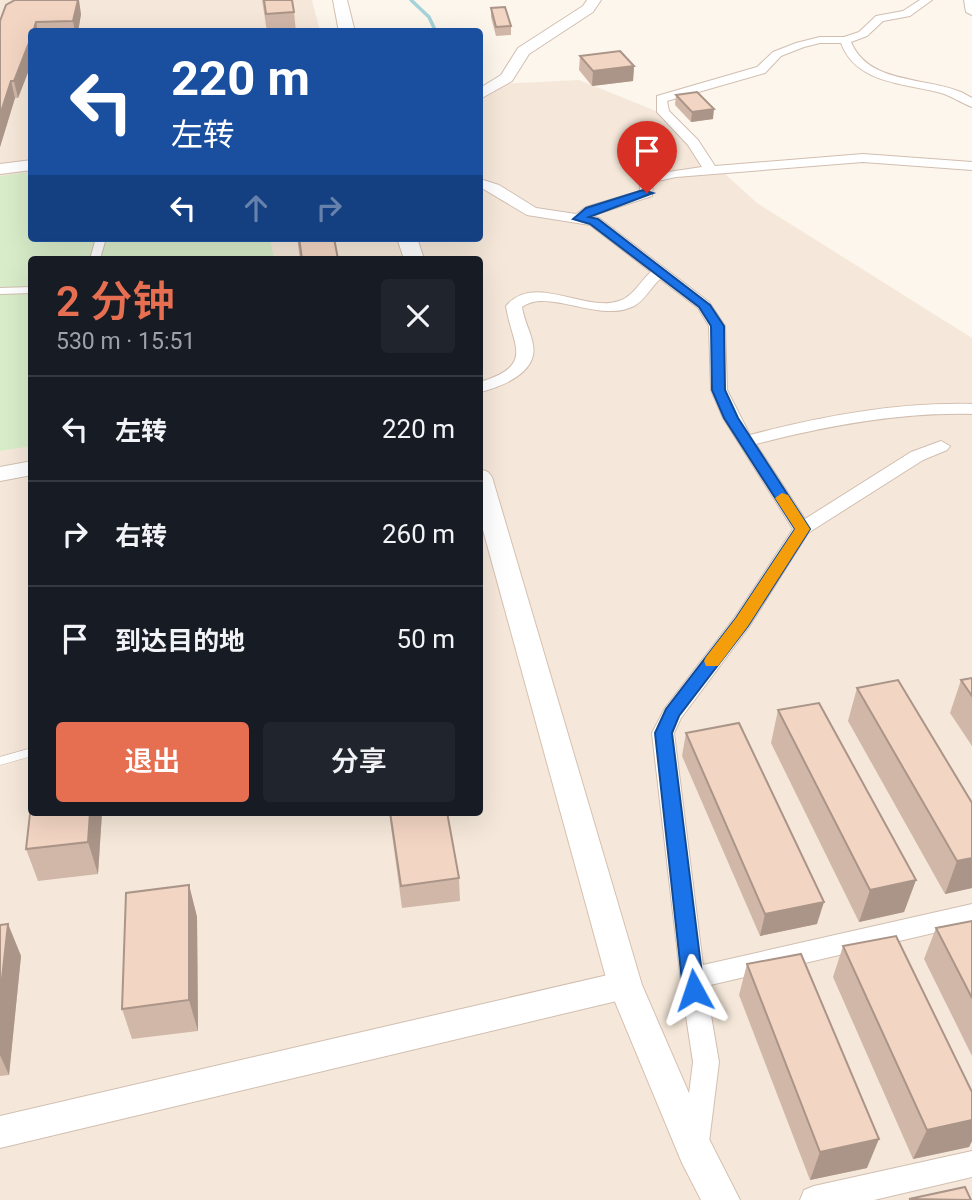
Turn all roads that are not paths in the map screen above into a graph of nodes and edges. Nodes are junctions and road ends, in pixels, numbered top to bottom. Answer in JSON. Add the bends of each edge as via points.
{"nodes":[{"id":1,"x":340,"y":0,"type":"edge"},
{"id":2,"x":594,"y":0,"type":"edge"},
{"id":3,"x":927,"y":0,"type":"edge"},
{"id":4,"x":969,"y":0,"type":"edge"},
{"id":5,"x":972,"y":12,"type":"edge"},
{"id":6,"x":346,"y":28,"type":"edge"},
{"id":7,"x":845,"y":40,"type":"junction"},
{"id":8,"x":483,"y":92,"type":"edge"},
{"id":9,"x":972,"y":103,"type":"edge"},
{"id":10,"x":28,"y":166,"type":"edge"},
{"id":11,"x":972,"y":166,"type":"edge"},
{"id":12,"x":0,"y":169,"type":"edge"},
{"id":13,"x":711,"y":170,"type":"junction"},
{"id":14,"x":483,"y":184,"type":"edge"},
{"id":15,"x":579,"y":219,"type":"junction"},
{"id":16,"x":660,"y":272,"type":"junction"},
{"id":17,"x":28,"y":290,"type":"edge"},
{"id":18,"x":0,"y":291,"type":"edge"},
{"id":19,"x":483,"y":386,"type":"edge"},
{"id":20,"x":972,"y":409,"type":"edge"},
{"id":21,"x":746,"y":441,"type":"junction"},
{"id":22,"x":941,"y":446,"type":"dead end"},
{"id":23,"x":28,"y":469,"type":"edge"},
{"id":24,"x":0,"y":474,"type":"edge"},
{"id":25,"x":483,"y":488,"type":"edge"},
{"id":26,"x":802,"y":529,"type":"junction"},
{"id":27,"x":28,"y":753,"type":"edge"},
{"id":28,"x":0,"y":761,"type":"edge"},
{"id":29,"x":972,"y":914,"type":"edge"},
{"id":30,"x":693,"y":978,"type":"junction"},
{"id":31,"x":625,"y":985,"type":"junction"},
{"id":32,"x":0,"y":1132,"type":"edge"},
{"id":33,"x":695,"y":1150,"type":"junction"},
{"id":34,"x":972,"y":1164,"type":"edge"},
{"id":35,"x":721,"y":1200,"type":"edge"},
{"id":36,"x":814,"y":1200,"type":"edge"}],
"edges":[{"from":1,"to":6,"type":"main road"},
{"from":2,"to":8,"type":"street","via":[[588,9],[523,51],[507,78]]},
{"from":3,"to":7,"type":"street","via":[[906,14],[880,18],[863,34]]},
{"from":4,"to":5,"type":"street"},
{"from":7,"to":9,"type":"street","via":[[848,54],[859,64]]},
{"from":7,"to":13,"type":"street","via":[[800,45],[777,54],[761,70],[661,99],[663,112]]},
{"from":10,"to":12,"type":"street"},
{"from":11,"to":13,"type":"street","via":[[863,158]]},
{"from":13,"to":15,"type":"street","via":[[646,179],[647,193],[590,210]]},
{"from":14,"to":15,"type":"street","via":[[532,212]]},
{"from":15,"to":16,"type":"street","via":[[594,221]]},
{"from":16,"to":19,"type":"street","via":[[634,302],[611,308],[532,296],[517,301],[514,318],[528,352],[526,359],[502,382]]},
{"from":16,"to":21,"type":"street","via":[[704,305],[717,326],[719,390]]},
{"from":17,"to":18,"type":"street"},
{"from":20,"to":21,"type":"street","via":[[935,408],[808,425]]},
{"from":21,"to":26,"type":"street"},
{"from":22,"to":26,"type":"street","via":[[916,456]]},
{"from":23,"to":24,"type":"street"},
{"from":25,"to":31,"type":"main road"},
{"from":26,"to":30,"type":"street","via":[[742,622],[672,713],[663,733]]},
{"from":27,"to":28,"type":"lane"},
{"from":29,"to":30,"type":"street"},
{"from":30,"to":33,"type":"street","via":[[706,1062]]},
{"from":31,"to":32,"type":"street"},
{"from":31,"to":33,"type":"main road"},
{"from":33,"to":35,"type":"main road"},
{"from":34,"to":36,"type":"street"}]}
